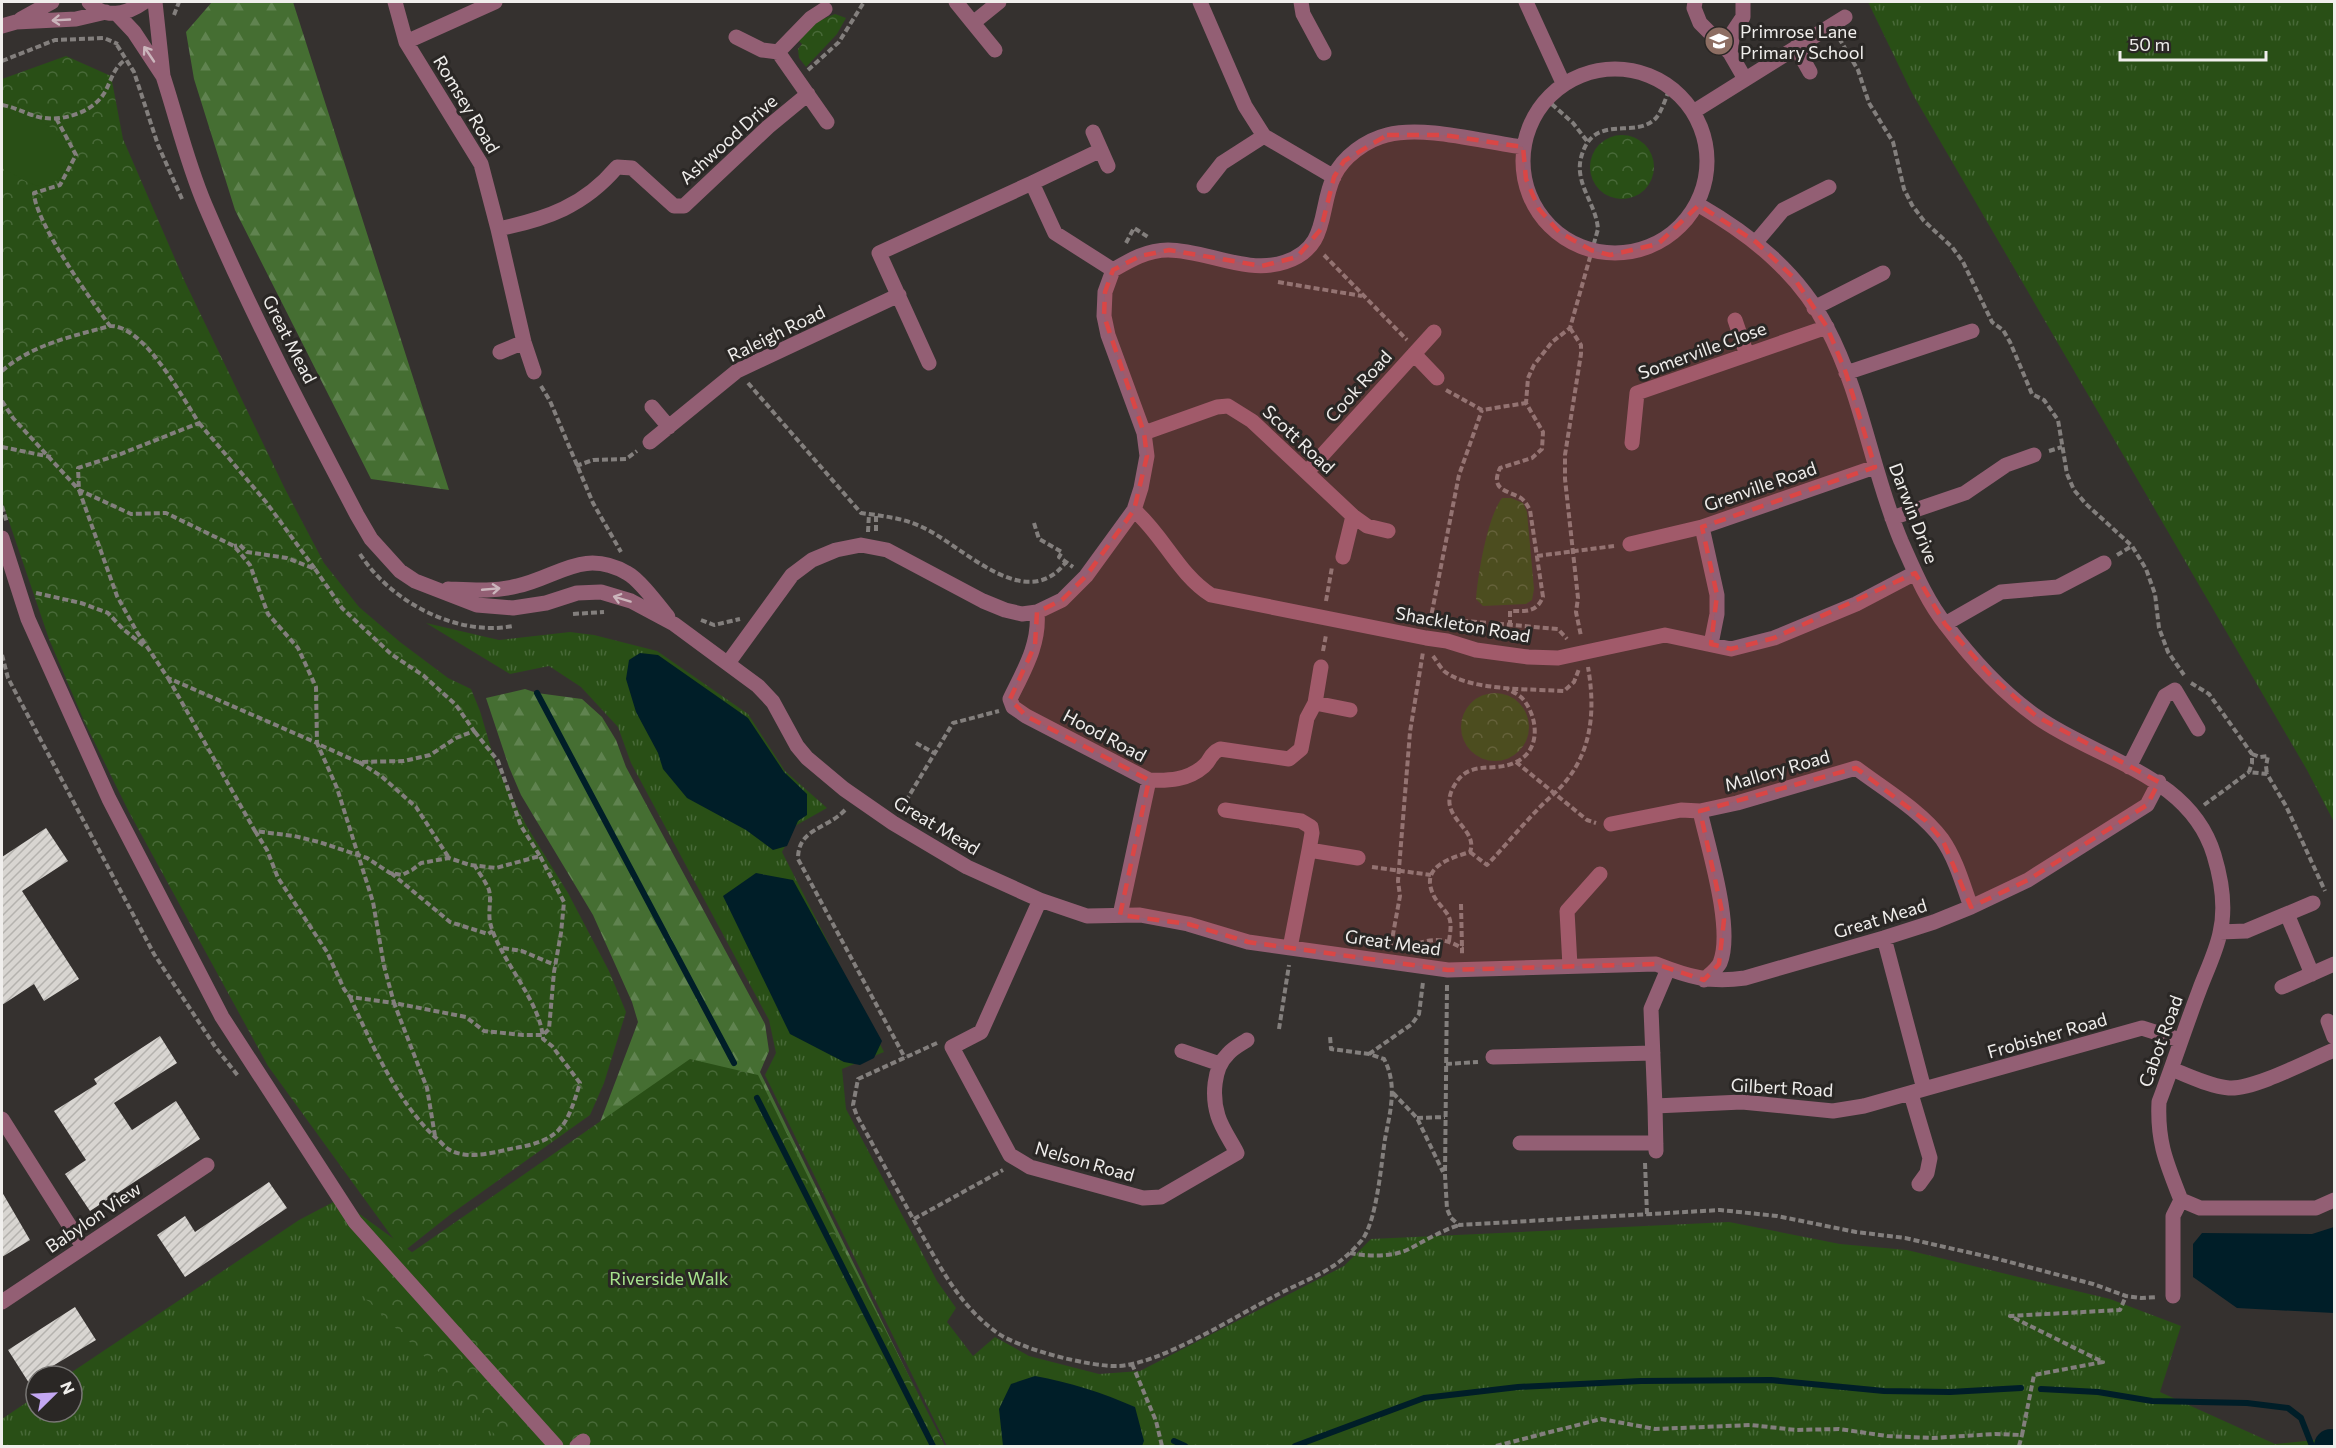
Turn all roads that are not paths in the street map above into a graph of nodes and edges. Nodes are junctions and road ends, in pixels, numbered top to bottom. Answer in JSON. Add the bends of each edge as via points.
{"nodes":[{"id":1,"x":52,"y":2,"type":"edge"},
{"id":2,"x":89,"y":2,"type":"edge"},
{"id":3,"x":144,"y":2,"type":"edge"},
{"id":4,"x":155,"y":2,"type":"edge"},
{"id":5,"x":395,"y":2,"type":"edge"},
{"id":6,"x":495,"y":2,"type":"edge"},
{"id":7,"x":956,"y":2,"type":"edge"},
{"id":8,"x":999,"y":2,"type":"edge"},
{"id":9,"x":1200,"y":2,"type":"edge"},
{"id":10,"x":1301,"y":2,"type":"edge"},
{"id":11,"x":1526,"y":2,"type":"edge"},
{"id":12,"x":1695,"y":2,"type":"edge"},
{"id":13,"x":1743,"y":2,"type":"edge"},
{"id":14,"x":825,"y":9,"type":"dead end"},
{"id":15,"x":111,"y":13,"type":"junction"},
{"id":16,"x":1845,"y":17,"type":"dead end"},
{"id":17,"x":973,"y":23,"type":"junction"},
{"id":18,"x":9,"y":24,"type":"edge"},
{"id":19,"x":736,"y":37,"type":"dead end"},
{"id":20,"x":406,"y":42,"type":"junction"},
{"id":21,"x":1796,"y":47,"type":"junction"},
{"id":22,"x":995,"y":50,"type":"dead end"},
{"id":23,"x":778,"y":52,"type":"junction"},
{"id":24,"x":1324,"y":52,"type":"dead end"},
{"id":25,"x":1730,"y":53,"type":"junction"},
{"id":26,"x":1810,"y":72,"type":"dead end"},
{"id":27,"x":163,"y":76,"type":"junction"},
{"id":28,"x":1745,"y":79,"type":"junction"},
{"id":29,"x":1563,"y":83,"type":"junction"},
{"id":30,"x":808,"y":94,"type":"junction"},
{"id":31,"x":1693,"y":112,"type":"junction"},
{"id":32,"x":827,"y":122,"type":"dead end"},
{"id":33,"x":1093,"y":132,"type":"dead end"},
{"id":34,"x":1264,"y":136,"type":"junction"},
{"id":35,"x":1523,"y":147,"type":"junction"},
{"id":36,"x":1101,"y":150,"type":"junction"},
{"id":37,"x":1108,"y":166,"type":"dead end"},
{"id":38,"x":1334,"y":177,"type":"junction"},
{"id":39,"x":1032,"y":183,"type":"junction"},
{"id":40,"x":1204,"y":186,"type":"dead end"},
{"id":41,"x":1829,"y":187,"type":"dead end"},
{"id":42,"x":1699,"y":205,"type":"junction"},
{"id":43,"x":498,"y":229,"type":"junction"},
{"id":44,"x":1756,"y":242,"type":"junction"},
{"id":45,"x":1113,"y":270,"type":"junction"},
{"id":46,"x":1883,"y":273,"type":"dead end"},
{"id":47,"x":899,"y":295,"type":"junction"},
{"id":48,"x":1814,"y":308,"type":"junction"},
{"id":49,"x":1735,"y":320,"type":"dead end"},
{"id":50,"x":1827,"y":327,"type":"junction"},
{"id":51,"x":1972,"y":331,"type":"dead end"},
{"id":52,"x":1434,"y":332,"type":"dead end"},
{"id":53,"x":524,"y":342,"type":"junction"},
{"id":54,"x":500,"y":352,"type":"dead end"},
{"id":55,"x":1414,"y":354,"type":"junction"},
{"id":56,"x":1747,"y":355,"type":"junction"},
{"id":57,"x":929,"y":363,"type":"dead end"},
{"id":58,"x":534,"y":372,"type":"road end"},
{"id":59,"x":1846,"y":373,"type":"junction"},
{"id":60,"x":1437,"y":378,"type":"road end"},
{"id":61,"x":652,"y":407,"type":"dead end"},
{"id":62,"x":669,"y":427,"type":"junction"},
{"id":63,"x":1144,"y":434,"type":"junction"},
{"id":64,"x":650,"y":442,"type":"road end"},
{"id":65,"x":1632,"y":443,"type":"dead end"},
{"id":66,"x":2034,"y":455,"type":"dead end"},
{"id":67,"x":1875,"y":467,"type":"junction"},
{"id":68,"x":1307,"y":472,"type":"junction"},
{"id":69,"x":1134,"y":510,"type":"junction"},
{"id":70,"x":1353,"y":516,"type":"junction"},
{"id":71,"x":1892,"y":518,"type":"junction"},
{"id":72,"x":1702,"y":527,"type":"junction"},
{"id":73,"x":1388,"y":531,"type":"dead end"},
{"id":74,"x":5,"y":533,"type":"edge"},
{"id":75,"x":1630,"y":544,"type":"road end"},
{"id":76,"x":1343,"y":557,"type":"road end"},
{"id":77,"x":2104,"y":563,"type":"dead end"},
{"id":78,"x":1915,"y":573,"type":"junction"},
{"id":79,"x":432,"y":588,"type":"junction"},
{"id":80,"x":1037,"y":612,"type":"junction"},
{"id":81,"x":674,"y":624,"type":"junction"},
{"id":82,"x":1945,"y":624,"type":"junction"},
{"id":83,"x":1711,"y":644,"type":"junction"},
{"id":84,"x":728,"y":663,"type":"junction"},
{"id":85,"x":1321,"y":667,"type":"road end"},
{"id":86,"x":1316,"y":703,"type":"junction"},
{"id":87,"x":1350,"y":710,"type":"dead end"},
{"id":88,"x":2198,"y":729,"type":"dead end"},
{"id":89,"x":2129,"y":767,"type":"junction"},
{"id":90,"x":1149,"y":780,"type":"junction"},
{"id":91,"x":2159,"y":782,"type":"junction"},
{"id":92,"x":1225,"y":810,"type":"dead end"},
{"id":93,"x":1700,"y":811,"type":"junction"},
{"id":94,"x":1611,"y":824,"type":"road end"},
{"id":95,"x":1309,"y":850,"type":"junction"},
{"id":96,"x":1358,"y":858,"type":"road end"},
{"id":97,"x":1600,"y":874,"type":"dead end"},
{"id":98,"x":1040,"y":900,"type":"junction"},
{"id":99,"x":2321,"y":901,"type":"road end"},
{"id":100,"x":1971,"y":908,"type":"junction"},
{"id":101,"x":2287,"y":914,"type":"junction"},
{"id":102,"x":1120,"y":915,"type":"junction"},
{"id":103,"x":2220,"y":932,"type":"junction"},
{"id":104,"x":1884,"y":938,"type":"junction"},
{"id":105,"x":1290,"y":948,"type":"junction"},
{"id":106,"x":2334,"y":964,"type":"edge"},
{"id":107,"x":1570,"y":966,"type":"junction"},
{"id":108,"x":1668,"y":969,"type":"junction"},
{"id":109,"x":2312,"y":974,"type":"junction"},
{"id":110,"x":1704,"y":980,"type":"junction"},
{"id":111,"x":2282,"y":987,"type":"dead end"},
{"id":112,"x":2328,"y":1021,"type":"dead end"},
{"id":113,"x":2334,"y":1037,"type":"edge"},
{"id":114,"x":1247,"y":1040,"type":"dead end"},
{"id":115,"x":2180,"y":1041,"type":"junction"},
{"id":116,"x":2334,"y":1050,"type":"edge"},
{"id":117,"x":1182,"y":1052,"type":"dead end"},
{"id":118,"x":1653,"y":1053,"type":"junction"},
{"id":119,"x":1493,"y":1057,"type":"road end"},
{"id":120,"x":1221,"y":1064,"type":"junction"},
{"id":121,"x":2171,"y":1069,"type":"junction"},
{"id":122,"x":1918,"y":1092,"type":"junction"},
{"id":123,"x":1656,"y":1106,"type":"junction"},
{"id":124,"x":2,"y":1119,"type":"edge"},
{"id":125,"x":1520,"y":1143,"type":"dead end"},
{"id":126,"x":207,"y":1165,"type":"dead end"},
{"id":127,"x":1919,"y":1184,"type":"dead end"},
{"id":128,"x":2181,"y":1200,"type":"junction"},
{"id":129,"x":2334,"y":1200,"type":"edge"},
{"id":130,"x":82,"y":1247,"type":"junction"},
{"id":131,"x":2173,"y":1296,"type":"road end"},
{"id":132,"x":2,"y":1302,"type":"edge"},
{"id":133,"x":556,"y":1446,"type":"edge"}],
"edges":[{"from":1,"to":18,"type":"street"},
{"from":2,"to":15,"type":"street","name":"Great Mead"},
{"from":3,"to":15,"type":"street","via":[[131,11]]},
{"from":4,"to":27,"type":"street","name":"Great Mead"},
{"from":5,"to":20,"type":"street","name":"Romsey Road"},
{"from":6,"to":20,"type":"street"},
{"from":7,"to":17,"type":"street"},
{"from":8,"to":17,"type":"street"},
{"from":9,"to":34,"type":"street","via":[[1245,106]]},
{"from":10,"to":24,"type":"street","via":[[1303,14]]},
{"from":11,"to":29,"type":"street"},
{"from":12,"to":25,"type":"street","via":[[1700,23]]},
{"from":13,"to":25,"type":"street","via":[[1743,17],[1733,32]]},
{"from":14,"to":23,"type":"street"},
{"from":15,"to":18,"type":"street","one_way":true},
{"from":27,"to":15,"type":"street","name":"Great Mead","one_way":true,"via":[[134,32]]},
{"from":16,"to":21,"type":"street"},
{"from":17,"to":22,"type":"street"},
{"from":19,"to":23,"type":"street","via":[[762,50]]},
{"from":20,"to":43,"type":"street","name":"Romsey Road","via":[[481,164]]},
{"from":21,"to":26,"type":"street"},
{"from":21,"to":28,"type":"street"},
{"from":23,"to":30,"type":"street"},
{"from":25,"to":28,"type":"street"},
{"from":27,"to":79,"type":"street","name":"Great Mead","via":[[204,204],[345,491],[371,539],[386,557],[400,571]]},
{"from":28,"to":31,"type":"street"},
{"from":29,"to":31,"type":"street","via":[[1586,73],[1610,69],[1632,72],[1670,88]]},
{"from":29,"to":35,"type":"street","via":[[1545,98],[1528,125]]},
{"from":30,"to":32,"type":"street"},
{"from":30,"to":43,"type":"street","name":"Ashwood Drive","via":[[768,126],[684,206],[674,206],[632,168],[617,167],[601,186],[577,204],[531,222]]},
{"from":31,"to":42,"type":"street","via":[[1707,154],[1707,182]]},
{"from":33,"to":36,"type":"street"},
{"from":34,"to":38,"type":"street"},
{"from":34,"to":40,"type":"street","via":[[1222,163]]},
{"from":35,"to":38,"type":"street","via":[[1413,132],[1387,135],[1364,145],[1344,161]]},
{"from":35,"to":42,"type":"street","via":[[1526,179],[1539,209],[1559,232],[1591,250],[1610,255],[1658,244],[1681,227]]},
{"from":36,"to":37,"type":"street"},
{"from":36,"to":39,"type":"street"},
{"from":38,"to":45,"type":"street","via":[[1321,229],[1313,244],[1297,257],[1262,266],[1169,250],[1140,256]]},
{"from":39,"to":45,"type":"street","via":[[1055,233]]},
{"from":39,"to":47,"type":"street","via":[[879,253]]},
{"from":41,"to":44,"type":"street","via":[[1783,210]]},
{"from":42,"to":44,"type":"street","name":"Darwin Drive"},
{"from":43,"to":53,"type":"street"},
{"from":44,"to":48,"type":"street","name":"Darwin Drive","via":[[1794,278]]},
{"from":45,"to":63,"type":"street","via":[[1105,292],[1106,326]]},
{"from":46,"to":48,"type":"street"},
{"from":47,"to":57,"type":"street"},
{"from":47,"to":62,"type":"street","name":"Raleigh Road","via":[[737,371]]},
{"from":48,"to":50,"type":"street","name":"Darwin Drive"},
{"from":49,"to":56,"type":"street"},
{"from":50,"to":56,"type":"street","name":"Somerville Close"},
{"from":50,"to":59,"type":"street","name":"Darwin Drive"},
{"from":51,"to":59,"type":"street"},
{"from":52,"to":55,"type":"street","name":"Cook Road"},
{"from":53,"to":54,"type":"street"},
{"from":53,"to":58,"type":"street"},
{"from":55,"to":60,"type":"street","name":"Cook Road"},
{"from":55,"to":68,"type":"street","name":"Cook Road"},
{"from":56,"to":65,"type":"street","name":"Somerville Close","via":[[1637,393]]},
{"from":59,"to":67,"type":"street","name":"Darwin Drive"},
{"from":61,"to":62,"type":"street"},
{"from":62,"to":64,"type":"street","name":"Raleigh Road"},
{"from":63,"to":68,"type":"street","name":"Scott Road","via":[[1217,406],[1228,406],[1252,421]]},
{"from":63,"to":69,"type":"street","via":[[1147,456]]},
{"from":66,"to":71,"type":"street","via":[[2007,465],[1965,493]]},
{"from":67,"to":71,"type":"street","name":"Darwin Drive"},
{"from":67,"to":72,"type":"street","name":"Grenville Road"},
{"from":68,"to":70,"type":"street","name":"Scott Road"},
{"from":69,"to":80,"type":"street","via":[[1086,576],[1062,600]]},
{"from":69,"to":83,"type":"street","name":"Shackleton Road","via":[[1150,524],[1190,578],[1211,595],[1476,650],[1528,657],[1558,658],[1665,635]]},
{"from":70,"to":73,"type":"street","name":"Scott Road","via":[[1367,526]]},
{"from":70,"to":76,"type":"street"},
{"from":71,"to":78,"type":"street","name":"Darwin Drive"},
{"from":72,"to":75,"type":"street"},
{"from":72,"to":83,"type":"street","name":"Grenville Road","via":[[1717,595],[1718,614]]},
{"from":74,"to":133,"type":"street","via":[[28,619],[109,800],[222,1017],[354,1222]]},
{"from":77,"to":82,"type":"street","via":[[2058,587],[2001,592]]},
{"from":78,"to":82,"type":"street","name":"Darwin Drive"},
{"from":78,"to":83,"type":"street","name":"Shackleton Road","via":[[1774,638],[1731,650]]},
{"from":81,"to":79,"type":"street","name":"Great Mead","one_way":true,"via":[[631,601],[601,592],[577,593],[513,608],[477,605]]},
{"from":79,"to":81,"type":"street","name":"Great Mead","one_way":true,"via":[[483,591],[518,586],[573,565],[604,563],[629,574]]},
{"from":80,"to":84,"type":"street","via":[[1005,610],[887,550],[861,545],[812,560],[792,575]]},
{"from":80,"to":90,"type":"street","name":"Hood Road","via":[[1035,645],[1010,699],[1013,707]]},
{"from":81,"to":84,"type":"street","name":"Great Mead"},
{"from":82,"to":89,"type":"street","name":"Darwin Drive","via":[[1992,677],[2036,716],[2084,746]]},
{"from":84,"to":98,"type":"street","name":"Great Mead","via":[[773,702],[797,746],[844,789],[967,867]]},
{"from":85,"to":86,"type":"street"},
{"from":86,"to":87,"type":"street"},
{"from":86,"to":90,"type":"street","via":[[1307,718],[1301,749],[1289,759],[1220,749],[1212,752],[1206,764],[1191,775],[1170,782]]},
{"from":88,"to":89,"type":"street","via":[[2175,690],[2165,696]]},
{"from":89,"to":91,"type":"street","name":"Darwin Drive"},
{"from":90,"to":102,"type":"street","name":"Hood Road"},
{"from":91,"to":100,"type":"street","name":"Great Mead","via":[[2147,805],[2028,880]]},
{"from":91,"to":103,"type":"street","name":"Cabot Road","via":[[2193,813],[2214,853],[2222,896]]},
{"from":92,"to":95,"type":"street","via":[[1306,823],[1312,833]]},
{"from":93,"to":94,"type":"street","via":[[1681,810]]},
{"from":93,"to":100,"type":"street","name":"Mallory Road","via":[[1856,768],[1926,820],[1955,864]]},
{"from":93,"to":110,"type":"street","via":[[1724,920],[1719,964]]},
{"from":95,"to":96,"type":"street"},
{"from":95,"to":105,"type":"street"},
{"from":97,"to":107,"type":"street","via":[[1567,911]]},
{"from":98,"to":102,"type":"street","name":"Great Mead","via":[[1087,916]]},
{"from":98,"to":120,"type":"street","name":"Nelson Road","via":[[981,1032],[952,1047],[1010,1155],[1030,1167],[1143,1198],[1161,1197],[1237,1153],[1216,1109],[1216,1076]]},
{"from":99,"to":101,"type":"street"},
{"from":100,"to":104,"type":"street","name":"Great Mead"},
{"from":101,"to":103,"type":"street","via":[[2246,931]]},
{"from":101,"to":109,"type":"street"},
{"from":102,"to":105,"type":"street","name":"Great Mead","via":[[1188,924],[1248,942]]},
{"from":103,"to":115,"type":"street","name":"Cabot Road"},
{"from":104,"to":110,"type":"street","name":"Great Mead","via":[[1745,978]]},
{"from":104,"to":122,"type":"street"},
{"from":105,"to":107,"type":"street","name":"Great Mead","via":[[1448,970]]},
{"from":106,"to":109,"type":"street"},
{"from":107,"to":108,"type":"street","name":"Great Mead","via":[[1634,963]]},
{"from":108,"to":110,"type":"street","name":"Great Mead"},
{"from":108,"to":118,"type":"street","via":[[1651,1010]]},
{"from":109,"to":111,"type":"street"},
{"from":112,"to":113,"type":"street"},
{"from":114,"to":120,"type":"street"},
{"from":115,"to":121,"type":"street","name":"Cabot Road"},
{"from":115,"to":122,"type":"street","name":"Frobisher Road","via":[[2142,1028]]},
{"from":116,"to":121,"type":"street","via":[[2248,1086],[2232,1088],[2212,1085]]},
{"from":117,"to":120,"type":"street"},
{"from":118,"to":119,"type":"street"},
{"from":118,"to":123,"type":"street"},
{"from":121,"to":128,"type":"street","name":"Cabot Road","via":[[2159,1102],[2157,1126]]},
{"from":122,"to":123,"type":"street","name":"Gilbert Road","via":[[1833,1111],[1742,1102]]},
{"from":122,"to":127,"type":"street","via":[[1930,1158],[1927,1173]]},
{"from":123,"to":125,"type":"street","via":[[1656,1148]]},
{"from":124,"to":130,"type":"street"},
{"from":126,"to":130,"type":"street","name":"Babylon View"},
{"from":128,"to":129,"type":"street","via":[[2200,1208],[2316,1208]]},
{"from":128,"to":131,"type":"street","via":[[2173,1216]]},
{"from":130,"to":132,"type":"street","name":"Babylon View"}]}
